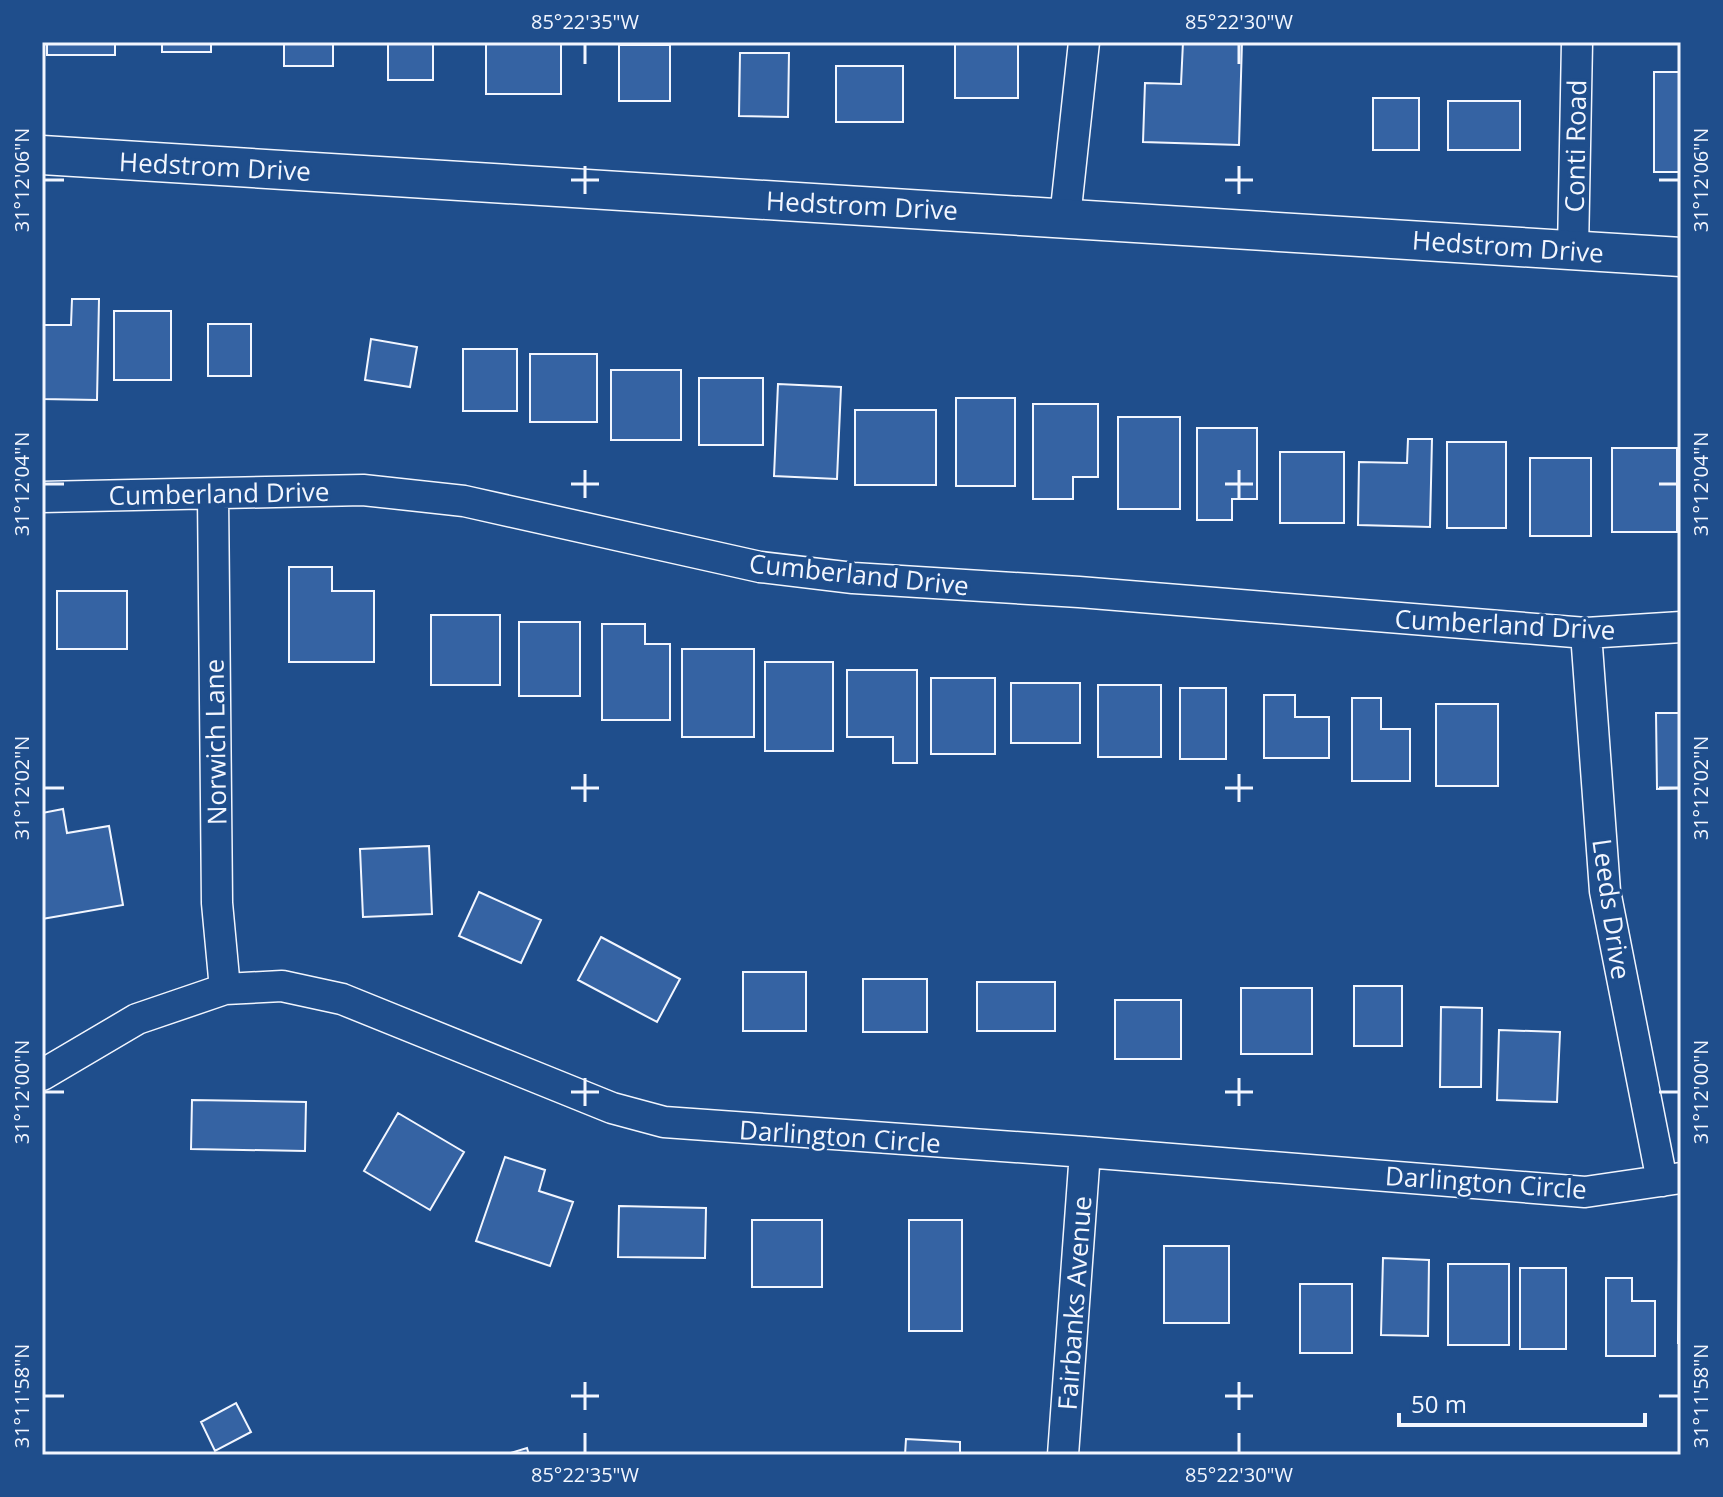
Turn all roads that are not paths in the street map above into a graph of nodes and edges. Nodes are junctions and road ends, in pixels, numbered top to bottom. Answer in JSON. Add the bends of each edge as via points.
{"nodes":[{"id":1,"x":1084,"y":42,"type":"edge"},
{"id":2,"x":1577,"y":42,"type":"edge"},
{"id":3,"x":42,"y":155,"type":"edge"},
{"id":4,"x":1065,"y":218,"type":"junction"},
{"id":5,"x":1573,"y":250,"type":"junction"},
{"id":6,"x":1681,"y":257,"type":"edge"},
{"id":7,"x":213,"y":495,"type":"junction"},
{"id":8,"x":42,"y":497,"type":"edge"},
{"id":9,"x":1681,"y":627,"type":"edge"},
{"id":10,"x":1586,"y":633,"type":"junction"},
{"id":11,"x":225,"y":989,"type":"junction"},
{"id":12,"x":42,"y":1075,"type":"edge"},
{"id":13,"x":1085,"y":1152,"type":"junction"},
{"id":14,"x":1672,"y":1179,"type":"edge"},
{"id":15,"x":1063,"y":1455,"type":"edge"}],
"edges":[{"from":1,"to":4,"type":"street"},
{"from":2,"to":5,"type":"street","name":"Conti Road"},
{"from":3,"to":4,"type":"street","name":"Hedstrom Drive"},
{"from":4,"to":5,"type":"street","name":"Hedstrom Drive"},
{"from":5,"to":6,"type":"street","name":"Hedstrom Drive"},
{"from":7,"to":8,"type":"street","name":"Cumberland Drive"},
{"from":7,"to":10,"type":"street","name":"Cumberland Drive","via":[[363,490],[464,501],[760,567],[853,578]]},
{"from":7,"to":11,"type":"street","name":"Norwich Lane","via":[[217,903]]},
{"from":9,"to":10,"type":"street","name":"Cumberland Drive"},
{"from":10,"to":14,"type":"street","name":"Leeds Drive","via":[[1605,891]]},
{"from":11,"to":12,"type":"street","name":"Darlington Circle","via":[[137,1019]]},
{"from":11,"to":13,"type":"street","name":"Darlington Circle","via":[[282,986],[342,999],[612,1108],[664,1122]]},
{"from":13,"to":14,"type":"street","name":"Darlington Circle","via":[[1585,1192]]},
{"from":13,"to":15,"type":"street","name":"Fairbanks Avenue"}]}
